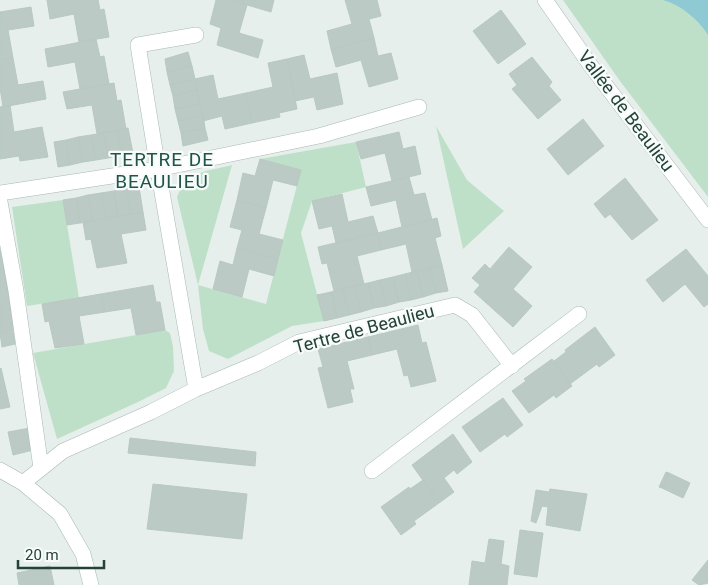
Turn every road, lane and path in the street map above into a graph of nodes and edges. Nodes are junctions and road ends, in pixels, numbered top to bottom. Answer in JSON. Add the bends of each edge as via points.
{"nodes":[{"id":1,"x":545,"y":0,"type":"edge"},
{"id":2,"x":196,"y":35,"type":"dead end"},
{"id":3,"x":420,"y":107,"type":"dead end"},
{"id":4,"x":158,"y":169,"type":"junction"},
{"id":5,"x":0,"y":193,"type":"edge"},
{"id":6,"x":0,"y":202,"type":"edge"},
{"id":7,"x":708,"y":220,"type":"edge"},
{"id":8,"x":579,"y":314,"type":"dead end"},
{"id":9,"x":512,"y":366,"type":"junction"},
{"id":10,"x":196,"y":389,"type":"junction"},
{"id":11,"x":40,"y":468,"type":"junction"},
{"id":12,"x":0,"y":470,"type":"edge"},
{"id":13,"x":372,"y":471,"type":"dead end"},
{"id":14,"x":23,"y":483,"type":"junction"},
{"id":15,"x":90,"y":585,"type":"edge"}],
"edges":[{"from":1,"to":7,"type":"street","name":"Vallée de Beaulieu"},
{"from":2,"to":4,"type":"street","via":[[138,45]]},
{"from":3,"to":4,"type":"street","via":[[320,136]]},
{"from":4,"to":5,"type":"street"},
{"from":4,"to":10,"type":"street"},
{"from":6,"to":11,"type":"street","via":[[16,291]]},
{"from":8,"to":9,"type":"street"},
{"from":9,"to":10,"type":"street","name":"Tertre de Beaulieu","via":[[472,315],[455,305],[299,342]]},
{"from":9,"to":13,"type":"street"},
{"from":10,"to":11,"type":"street","name":"Tertre de Beaulieu","via":[[63,451]]},
{"from":11,"to":14,"type":"street","name":"Tertre de Beaulieu"},
{"from":12,"to":14,"type":"street"},
{"from":14,"to":15,"type":"street","via":[[60,514],[83,554]]}]}
